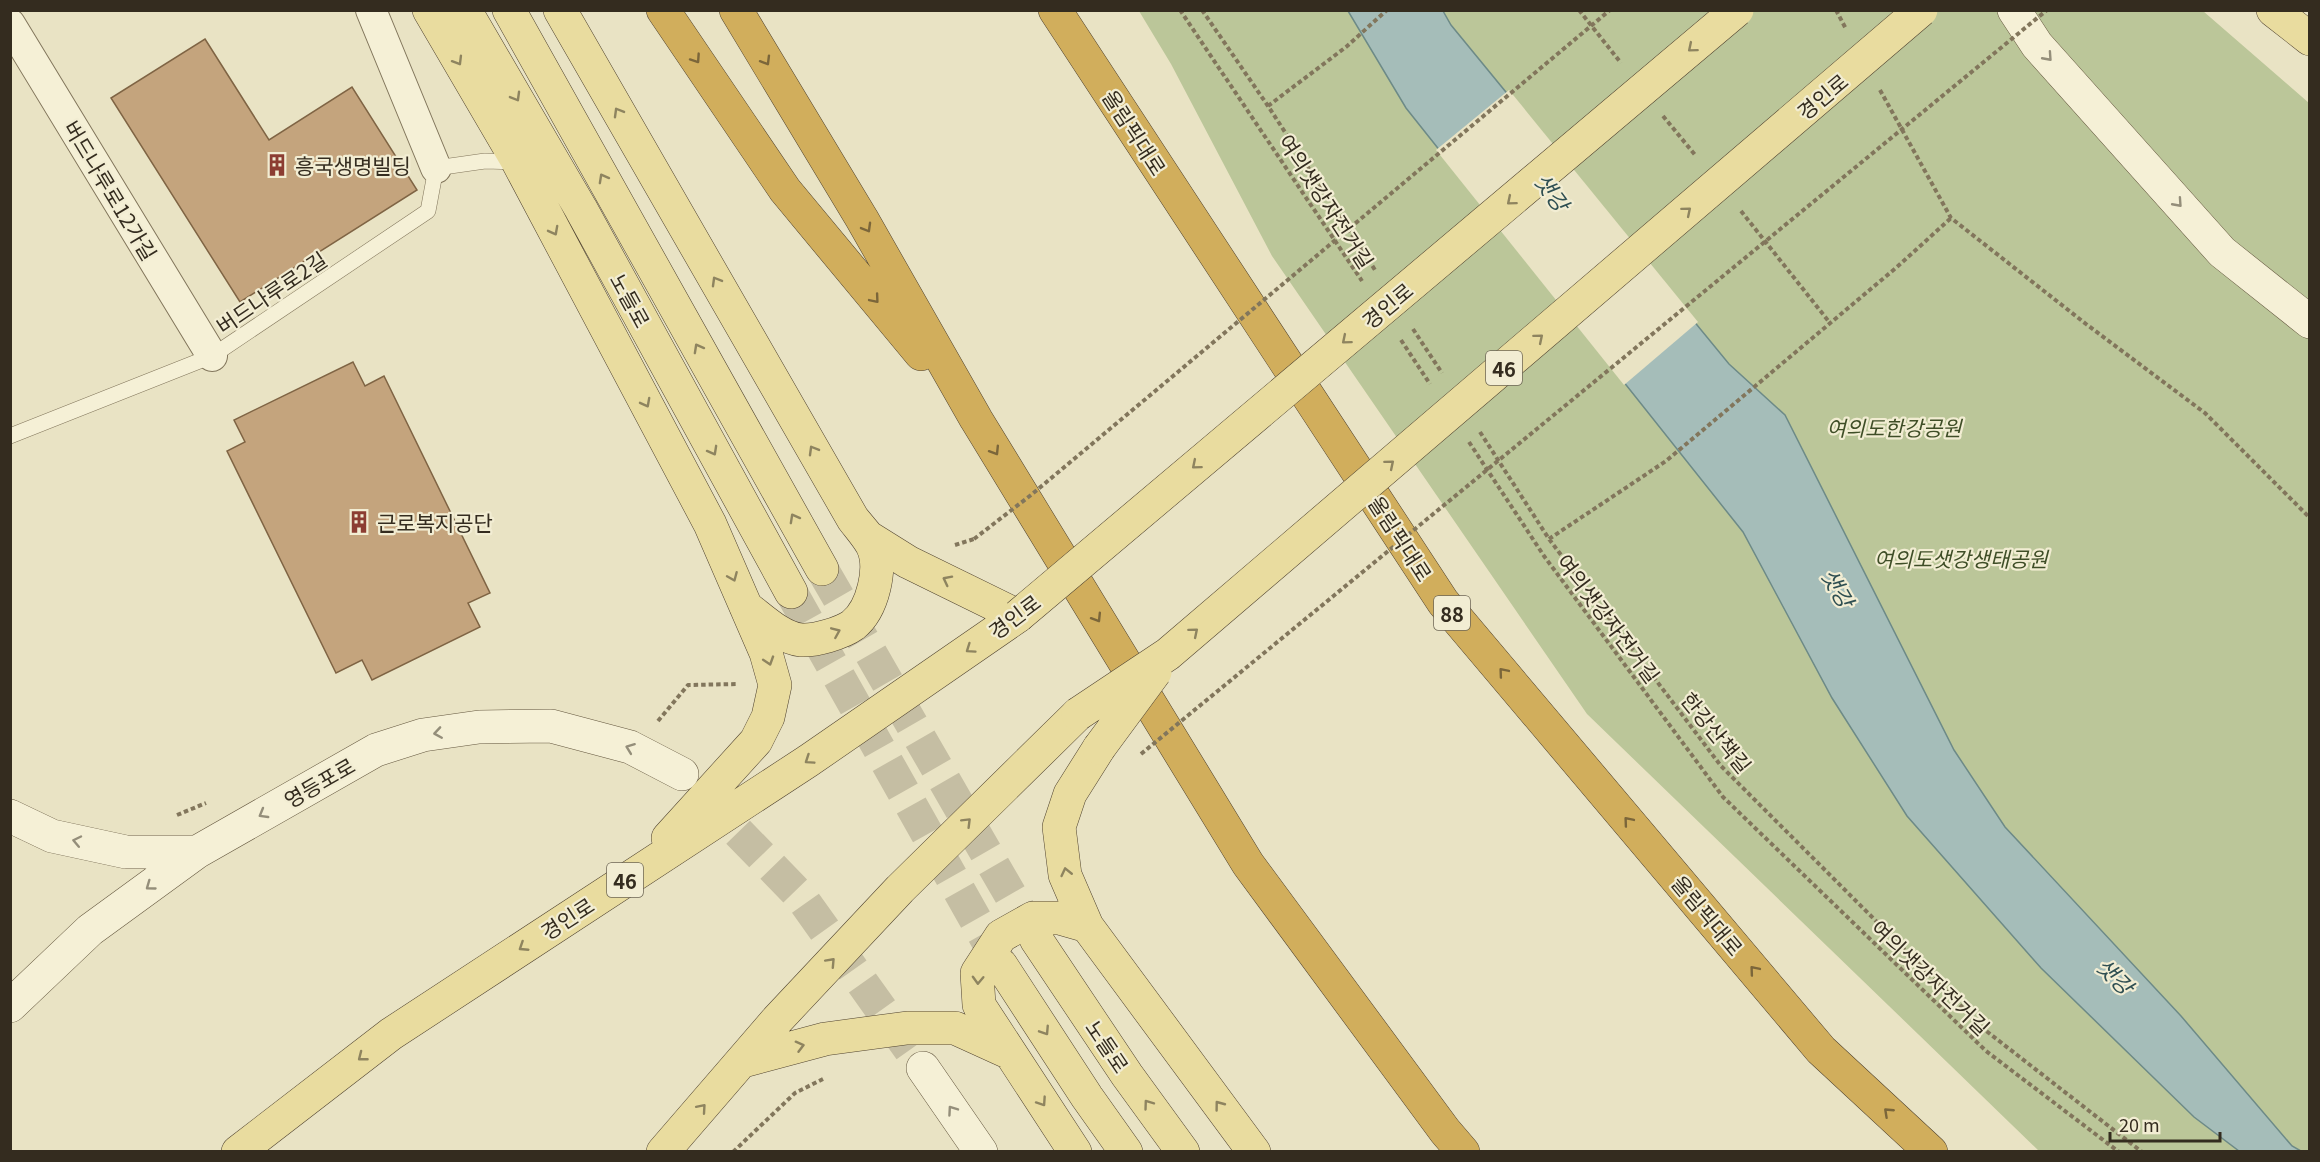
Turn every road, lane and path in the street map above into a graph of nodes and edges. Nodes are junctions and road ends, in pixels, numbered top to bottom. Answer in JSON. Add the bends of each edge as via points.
{"nodes":[{"id":1,"x":371,"y":10,"type":"edge"},
{"id":2,"x":429,"y":10,"type":"edge"},
{"id":3,"x":465,"y":10,"type":"edge"},
{"id":4,"x":509,"y":10,"type":"edge"},
{"id":5,"x":560,"y":10,"type":"edge"},
{"id":6,"x":663,"y":10,"type":"edge"},
{"id":7,"x":736,"y":10,"type":"edge"},
{"id":8,"x":1055,"y":10,"type":"edge"},
{"id":9,"x":1180,"y":10,"type":"edge"},
{"id":10,"x":1202,"y":10,"type":"edge"},
{"id":11,"x":1388,"y":10,"type":"edge"},
{"id":12,"x":1610,"y":10,"type":"edge"},
{"id":13,"x":1737,"y":10,"type":"edge"},
{"id":14,"x":1836,"y":10,"type":"edge"},
{"id":15,"x":2014,"y":10,"type":"edge"},
{"id":16,"x":2047,"y":10,"type":"edge"},
{"id":17,"x":2273,"y":10,"type":"edge"},
{"id":18,"x":1920,"y":13,"type":"edge"},
{"id":19,"x":10,"y":24,"type":"edge"},
{"id":20,"x":1848,"y":31,"type":"dead end"},
{"id":21,"x":2310,"y":39,"type":"edge"},
{"id":22,"x":1876,"y":83,"type":"dead end"},
{"id":23,"x":1268,"y":106,"type":"junction"},
{"id":24,"x":518,"y":162,"type":"junction"},
{"id":25,"x":436,"y":168,"type":"junction"},
{"id":26,"x":1951,"y":218,"type":"junction"},
{"id":27,"x":1377,"y":273,"type":"dead end"},
{"id":28,"x":1367,"y":288,"type":"dead end"},
{"id":29,"x":1409,"y":322,"type":"dead end"},
{"id":30,"x":2310,"y":322,"type":"edge"},
{"id":31,"x":1400,"y":338,"type":"dead end"},
{"id":32,"x":212,"y":356,"type":"junction"},
{"id":33,"x":1447,"y":382,"type":"dead end"},
{"id":34,"x":1433,"y":387,"type":"dead end"},
{"id":35,"x":976,"y":419,"type":"junction"},
{"id":36,"x":1479,"y":431,"type":"dead end"},
{"id":37,"x":10,"y":436,"type":"edge"},
{"id":38,"x":1465,"y":437,"type":"dead end"},
{"id":39,"x":2310,"y":518,"type":"edge"},
{"id":40,"x":853,"y":519,"type":"junction"},
{"id":41,"x":974,"y":539,"type":"dead end"},
{"id":42,"x":1549,"y":539,"type":"junction"},
{"id":43,"x":822,"y":569,"type":"tunnel mouth"},
{"id":44,"x":791,"y":592,"type":"tunnel mouth"},
{"id":45,"x":746,"y":607,"type":"junction"},
{"id":46,"x":1018,"y":616,"type":"junction"},
{"id":47,"x":1168,"y":654,"type":"junction"},
{"id":48,"x":746,"y":684,"type":"dead end"},
{"id":49,"x":688,"y":685,"type":"dead end"},
{"id":50,"x":1135,"y":759,"type":"dead end"},
{"id":51,"x":682,"y":774,"type":"tunnel mouth"},
{"id":52,"x":10,"y":816,"type":"edge"},
{"id":53,"x":197,"y":852,"type":"junction"},
{"id":54,"x":636,"y":873,"type":"junction"},
{"id":55,"x":1087,"y":926,"type":"junction"},
{"id":56,"x":1036,"y":939,"type":"tunnel mouth"},
{"id":57,"x":1001,"y":964,"type":"tunnel mouth"},
{"id":58,"x":10,"y":1006,"type":"edge"},
{"id":59,"x":1010,"y":1053,"type":"junction"},
{"id":60,"x":743,"y":1061,"type":"junction"},
{"id":61,"x":923,"y":1068,"type":"tunnel mouth"},
{"id":62,"x":795,"y":1093,"type":"dead end"},
{"id":63,"x":238,"y":1152,"type":"edge"},
{"id":64,"x":663,"y":1152,"type":"edge"},
{"id":65,"x":733,"y":1152,"type":"edge"},
{"id":66,"x":981,"y":1152,"type":"edge"},
{"id":67,"x":1075,"y":1152,"type":"edge"},
{"id":68,"x":1126,"y":1152,"type":"edge"},
{"id":69,"x":1183,"y":1152,"type":"edge"},
{"id":70,"x":1254,"y":1152,"type":"edge"},
{"id":71,"x":1463,"y":1152,"type":"edge"},
{"id":72,"x":1931,"y":1152,"type":"edge"},
{"id":73,"x":2119,"y":1152,"type":"edge"},
{"id":74,"x":2142,"y":1152,"type":"edge"}],
"edges":[{"from":1,"to":25,"type":"street"},
{"from":2,"to":24,"type":"main road","one_way":true},
{"from":3,"to":44,"type":"main road","name":"노들로","one_way":true,"via":[[581,208]]},
{"from":43,"to":4,"type":"main road","name":"노들로","one_way":true},
{"from":40,"to":5,"type":"main road","one_way":true},
{"from":6,"to":35,"type":"highway","one_way":true,"via":[[785,190]]},
{"from":7,"to":35,"type":"highway","one_way":true},
{"from":72,"to":8,"type":"highway","name":"올림픽대로","number":"88","one_way":true,"via":[[1821,1050],[1443,602]]},
{"from":9,"to":28,"type":"path","name":"여의샛강자전거길"},
{"from":10,"to":23,"type":"path"},
{"from":11,"to":23,"type":"path"},
{"from":12,"to":41,"type":"path","bridge":true},
{"from":13,"to":46,"type":"main road","name":"경인로","number":"46","one_way":true,"bridge":true},
{"from":14,"to":20,"type":"path"},
{"from":15,"to":30,"type":"main road","one_way":true,"via":[[2037,45],[2222,252]]},
{"from":16,"to":50,"type":"path","bridge":true},
{"from":17,"to":21,"type":"main road"},
{"from":47,"to":18,"type":"main road","name":"경인로","number":"46","one_way":true,"bridge":true},
{"from":19,"to":32,"type":"street","name":"버드나루로12가길"},
{"from":22,"to":26,"type":"path"},
{"from":23,"to":27,"type":"path"},
{"from":24,"to":25,"type":"lane","via":[[485,161]]},
{"from":24,"to":45,"type":"main road","one_way":true,"via":[[710,524]]},
{"from":25,"to":32,"type":"lane","name":"버드나루로2길","via":[[428,212]]},
{"from":26,"to":39,"type":"path","via":[[2205,413]]},
{"from":26,"to":42,"type":"path","via":[[1666,461]]},
{"from":29,"to":33,"type":"path"},
{"from":31,"to":34,"type":"path"},
{"from":32,"to":37,"type":"lane","name":"버드나루로2길"},
{"from":35,"to":71,"type":"highway","one_way":true,"via":[[1248,864]]},
{"from":36,"to":42,"type":"path","name":"한강산책길"},
{"from":38,"to":73,"type":"path","name":"여의샛강자전거길","via":[[1544,556],[1723,797],[1986,1051]]},
{"from":45,"to":40,"type":"main road","one_way":true,"via":[[778,631],[800,640],[821,638],[854,625],[869,604],[878,575],[873,546]]},
{"from":46,"to":40,"type":"main road","one_way":true,"via":[[908,562],[868,537]]},
{"from":42,"to":74,"type":"path","name":"한강산책길","via":[[1721,766],[1985,1030]]},
{"from":45,"to":54,"type":"main road","one_way":true,"via":[[775,685],[768,717],[756,741]]},
{"from":46,"to":54,"type":"main road","name":"경인로","number":"46","one_way":true,"via":[[808,761]]},
{"from":55,"to":47,"type":"main road","one_way":true,"bridge":true,"via":[[1065,874],[1059,827],[1070,794]]},
{"from":60,"to":47,"type":"main road","name":"경인로","number":"46","one_way":true,"bridge":true,"via":[[900,889],[1078,714]]},
{"from":48,"to":49,"type":"path"},
{"from":51,"to":53,"type":"main road","name":"영등포로","one_way":true,"via":[[630,747],[551,726],[479,727],[435,734],[376,750]]},
{"from":53,"to":52,"type":"main road","one_way":true,"via":[[126,852],[52,836]]},
{"from":53,"to":58,"type":"main road","name":"영등포로","one_way":true,"via":[[90,930]]},
{"from":54,"to":63,"type":"main road","name":"경인로","number":"46","one_way":true,"via":[[391,1034]]},
{"from":55,"to":59,"type":"main road","one_way":true,"via":[[1059,918],[1034,918],[1001,936],[976,973],[979,1005]]},
{"from":70,"to":55,"type":"main road","one_way":true},
{"from":69,"to":56,"type":"main road","name":"노들로","one_way":true},
{"from":57,"to":68,"type":"main road","one_way":true},
{"from":60,"to":59,"type":"main road","one_way":true,"via":[[825,1039],[907,1028],[955,1029]]},
{"from":59,"to":67,"type":"main road","one_way":true},
{"from":64,"to":60,"type":"main road","name":"경인로","number":"46","one_way":true},
{"from":66,"to":61,"type":"main road","one_way":true},
{"from":62,"to":65,"type":"path"}]}
